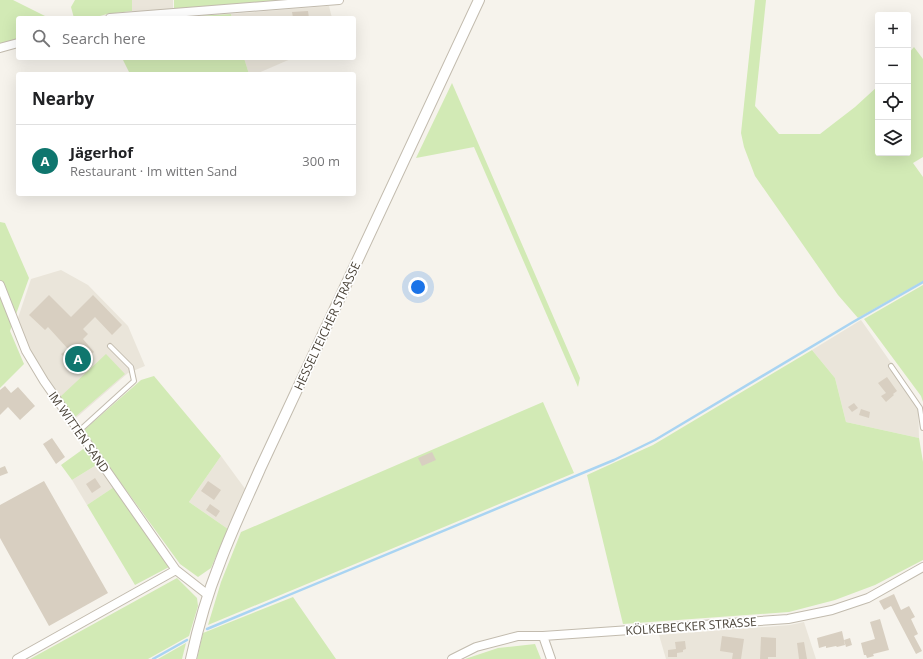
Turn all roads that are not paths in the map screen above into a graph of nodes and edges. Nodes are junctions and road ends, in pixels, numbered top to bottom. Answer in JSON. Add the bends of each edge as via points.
{"nodes":[{"id":1,"x":339,"y":0,"type":"edge"},
{"id":2,"x":479,"y":0,"type":"edge"},
{"id":3,"x":135,"y":16,"type":"edge"},
{"id":4,"x":16,"y":44,"type":"edge"},
{"id":5,"x":0,"y":48,"type":"edge"},
{"id":6,"x":0,"y":285,"type":"edge"},
{"id":7,"x":110,"y":346,"type":"dead end"},
{"id":8,"x":891,"y":366,"type":"dead end"},
{"id":9,"x":923,"y":428,"type":"edge"},
{"id":10,"x":79,"y":431,"type":"junction"},
{"id":11,"x":923,"y":567,"type":"edge"},
{"id":12,"x":176,"y":570,"type":"junction"},
{"id":13,"x":208,"y":594,"type":"junction"},
{"id":14,"x":543,"y":636,"type":"junction"},
{"id":15,"x":17,"y":659,"type":"edge"},
{"id":16,"x":191,"y":659,"type":"edge"},
{"id":17,"x":452,"y":659,"type":"edge"},
{"id":18,"x":551,"y":659,"type":"edge"}],
"edges":[{"from":1,"to":3,"type":"street"},
{"from":2,"to":13,"type":"street","name":"HESSELTEICHER STRASSE","via":[[260,469],[231,533]]},
{"from":4,"to":5,"type":"street"},
{"from":6,"to":10,"type":"street","name":"IM WITTEN SAND","via":[[26,351]]},
{"from":7,"to":10,"type":"lane","via":[[131,367],[134,381]]},
{"from":8,"to":9,"type":"lane","via":[[920,408]]},
{"from":10,"to":12,"type":"street","name":"IM WITTEN SAND"},
{"from":11,"to":14,"type":"street","name":"KÖLKEBECKER STRASSE","via":[[868,598],[832,610],[788,619]]},
{"from":12,"to":13,"type":"street","name":"IM WITTEN SAND"},
{"from":12,"to":15,"type":"street"},
{"from":13,"to":16,"type":"street","name":"HESSELTEICHER STRASSE"},
{"from":14,"to":17,"type":"street","name":"KÖLKEBECKER STRASSE","via":[[518,636],[476,647]]},
{"from":14,"to":18,"type":"street"}]}
